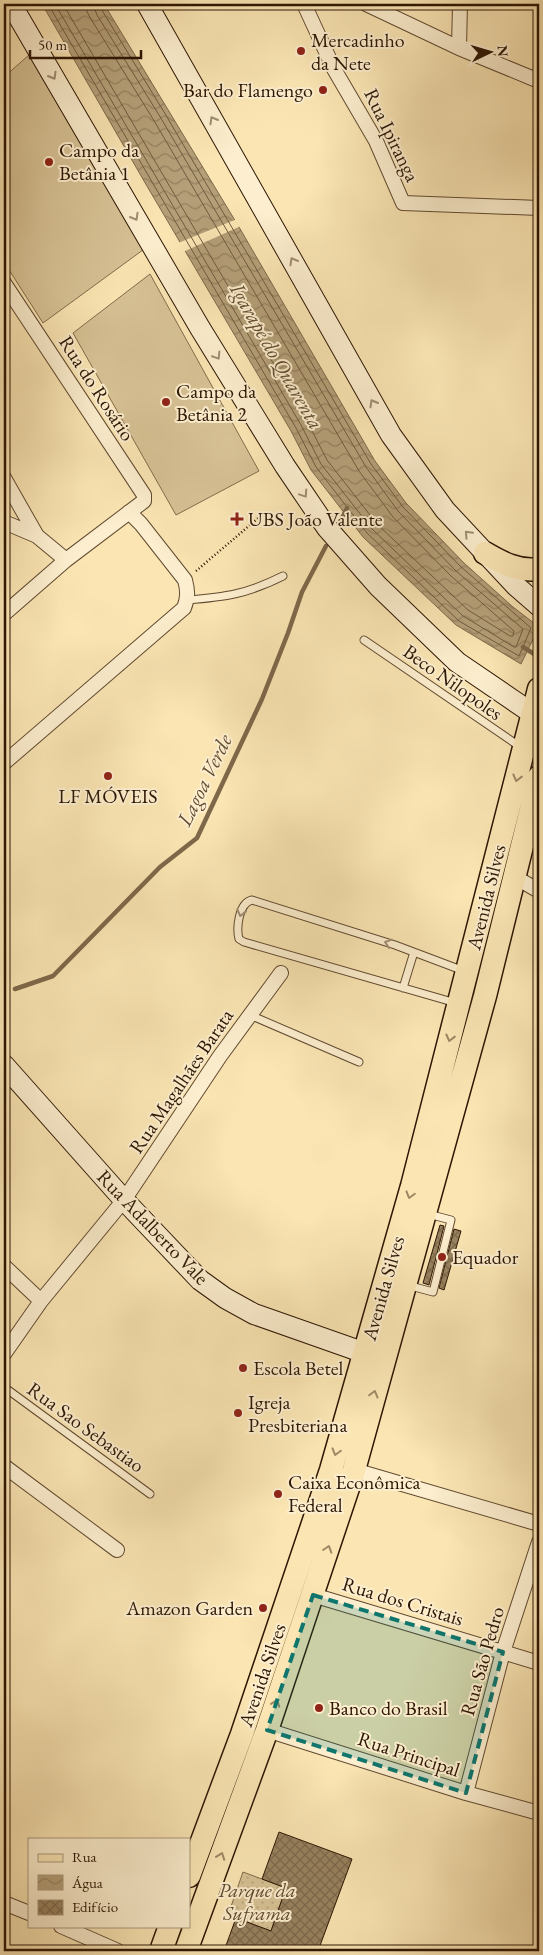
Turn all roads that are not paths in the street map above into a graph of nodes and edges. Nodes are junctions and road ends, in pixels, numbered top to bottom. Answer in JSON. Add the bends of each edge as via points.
{"nodes":[{"id":1,"x":11,"y":4,"type":"edge"},
{"id":2,"x":147,"y":4,"type":"edge"},
{"id":3,"x":304,"y":4,"type":"edge"},
{"id":4,"x":366,"y":4,"type":"edge"},
{"id":5,"x":460,"y":4,"type":"edge"},
{"id":6,"x":459,"y":48,"type":"junction"},
{"id":7,"x":539,"y":81,"type":"edge"},
{"id":8,"x":539,"y":208,"type":"edge"},
{"id":9,"x":4,"y":283,"type":"edge"},
{"id":10,"x":4,"y":478,"type":"edge"},
{"id":11,"x":129,"y":512,"type":"junction"},
{"id":12,"x":4,"y":522,"type":"edge"},
{"id":13,"x":36,"y":536,"type":"junction"},
{"id":14,"x":485,"y":553,"type":"junction"},
{"id":15,"x":66,"y":560,"type":"junction"},
{"id":16,"x":539,"y":569,"type":"edge"},
{"id":17,"x":282,"y":576,"type":"dead end"},
{"id":18,"x":187,"y":600,"type":"junction"},
{"id":19,"x":539,"y":606,"type":"edge"},
{"id":20,"x":4,"y":614,"type":"edge"},
{"id":21,"x":364,"y":640,"type":"dead end"},
{"id":22,"x":539,"y":689,"type":"edge"},
{"id":23,"x":536,"y":716,"type":"edge"},
{"id":24,"x":524,"y":749,"type":"junction"},
{"id":25,"x":4,"y":763,"type":"edge"},
{"id":26,"x":539,"y":776,"type":"edge"},
{"id":27,"x":515,"y":877,"type":"junction"},
{"id":28,"x":539,"y":891,"type":"edge"},
{"id":29,"x":414,"y":952,"type":"junction"},
{"id":30,"x":467,"y":972,"type":"junction"},
{"id":31,"x":281,"y":973,"type":"dead end"},
{"id":32,"x":403,"y":988,"type":"junction"},
{"id":33,"x":459,"y":1004,"type":"junction"},
{"id":34,"x":249,"y":1015,"type":"junction"},
{"id":35,"x":359,"y":1062,"type":"dead end"},
{"id":36,"x":4,"y":1065,"type":"edge"},
{"id":37,"x":124,"y":1200,"type":"junction"},
{"id":38,"x":4,"y":1266,"type":"edge"},
{"id":39,"x":40,"y":1301,"type":"junction"},
{"id":40,"x":365,"y":1352,"type":"junction"},
{"id":41,"x":4,"y":1354,"type":"edge"},
{"id":42,"x":4,"y":1387,"type":"edge"},
{"id":43,"x":4,"y":1466,"type":"edge"},
{"id":44,"x":354,"y":1470,"type":"junction"},
{"id":45,"x":150,"y":1494,"type":"dead end"},
{"id":46,"x":539,"y":1524,"type":"edge"},
{"id":47,"x":539,"y":1542,"type":"edge"},
{"id":48,"x":117,"y":1550,"type":"dead end"},
{"id":49,"x":313,"y":1595,"type":"junction"},
{"id":50,"x":503,"y":1652,"type":"junction"},
{"id":51,"x":539,"y":1663,"type":"edge"},
{"id":52,"x":267,"y":1730,"type":"junction"},
{"id":53,"x":466,"y":1793,"type":"junction"},
{"id":54,"x":539,"y":1813,"type":"edge"},
{"id":55,"x":190,"y":1873,"type":"edge"},
{"id":56,"x":4,"y":1904,"type":"edge"},
{"id":57,"x":28,"y":1913,"type":"edge"},
{"id":58,"x":66,"y":1928,"type":"edge"},
{"id":59,"x":169,"y":1928,"type":"edge"},
{"id":60,"x":118,"y":1951,"type":"edge"},
{"id":61,"x":161,"y":1951,"type":"edge"},
{"id":62,"x":186,"y":1951,"type":"edge"}],
"edges":[{"from":1,"to":23,"type":"street","one_way":true,"via":[[200,328],[327,528],[378,586],[458,662]]},
{"from":14,"to":2,"type":"street","one_way":true,"via":[[445,510],[391,435]]},
{"from":3,"to":8,"type":"street","name":"Rua Ipiranga","via":[[334,69],[376,142],[402,203]]},
{"from":4,"to":6,"type":"street"},
{"from":5,"to":6,"type":"street"},
{"from":6,"to":7,"type":"street"},
{"from":9,"to":11,"type":"street","name":"Rua do Rosário","via":[[144,495],[144,501]]},
{"from":10,"to":13,"type":"street"},
{"from":11,"to":15,"type":"street"},
{"from":11,"to":18,"type":"street","via":[[186,580]]},
{"from":12,"to":13,"type":"street"},
{"from":13,"to":15,"type":"street"},
{"from":14,"to":16,"type":"main road","via":[[503,564]]},
{"from":14,"to":19,"type":"street"},
{"from":15,"to":20,"type":"street"},
{"from":17,"to":18,"type":"lane","via":[[224,597]]},
{"from":18,"to":25,"type":"street","via":[[184,608]]},
{"from":21,"to":24,"type":"lane","name":"Beco Nilopoles"},
{"from":22,"to":23,"type":"main road","name":"Avenida Silves"},
{"from":23,"to":24,"type":"main road","name":"Avenida Silves"},
{"from":24,"to":30,"type":"main road","name":"Avenida Silves","one_way":true},
{"from":26,"to":27,"type":"main road","name":"Avenida Silves"},
{"from":27,"to":28,"type":"street"},
{"from":44,"to":27,"type":"main road","name":"Avenida Silves","one_way":true},
{"from":29,"to":30,"type":"lane"},
{"from":29,"to":32,"type":"lane"},
{"from":29,"to":32,"type":"lane","one_way":true,"via":[[252,900],[243,905],[237,931],[239,939],[244,942]]},
{"from":30,"to":33,"type":"main road","name":"Avenida Silves"},
{"from":31,"to":34,"type":"street","name":"Rua Magalhães Barata"},
{"from":32,"to":33,"type":"lane"},
{"from":33,"to":40,"type":"main road","name":"Avenida Silves","one_way":true},
{"from":34,"to":35,"type":"lane"},
{"from":34,"to":37,"type":"street","name":"Rua Magalhães Barata"},
{"from":36,"to":37,"type":"street","name":"Rua Adalberto Vale"},
{"from":37,"to":39,"type":"street","name":"Rua Magalhães Barata"},
{"from":37,"to":40,"type":"street","name":"Rua Adalberto Vale","via":[[200,1280],[225,1298],[254,1314]]},
{"from":38,"to":39,"type":"street"},
{"from":39,"to":41,"type":"street","name":"Rua Magalhães Barata"},
{"from":40,"to":55,"type":"main road","name":"Avenida Silves","one_way":true,"via":[[291,1592]]},
{"from":42,"to":45,"type":"lane","name":"Rua Sao Sebastiao"},
{"from":43,"to":48,"type":"street"},
{"from":44,"to":46,"type":"street"},
{"from":49,"to":44,"type":"main road","name":"Avenida Silves","one_way":true},
{"from":47,"to":50,"type":"street","name":"Rua São Pedro"},
{"from":49,"to":50,"type":"street","name":"Rua dos Cristais"},
{"from":52,"to":49,"type":"main road","name":"Avenida Silves","one_way":true},
{"from":50,"to":51,"type":"street","name":"Rua dos Cristais"},
{"from":50,"to":53,"type":"street","name":"Rua São Pedro"},
{"from":52,"to":53,"type":"street","name":"Rua Principal"},
{"from":62,"to":52,"type":"main road","name":"Avenida Silves","one_way":true},
{"from":53,"to":54,"type":"street","name":"Rua Principal"},
{"from":56,"to":57,"type":"street"},
{"from":58,"to":60,"type":"street"},
{"from":59,"to":61,"type":"main road"}]}
